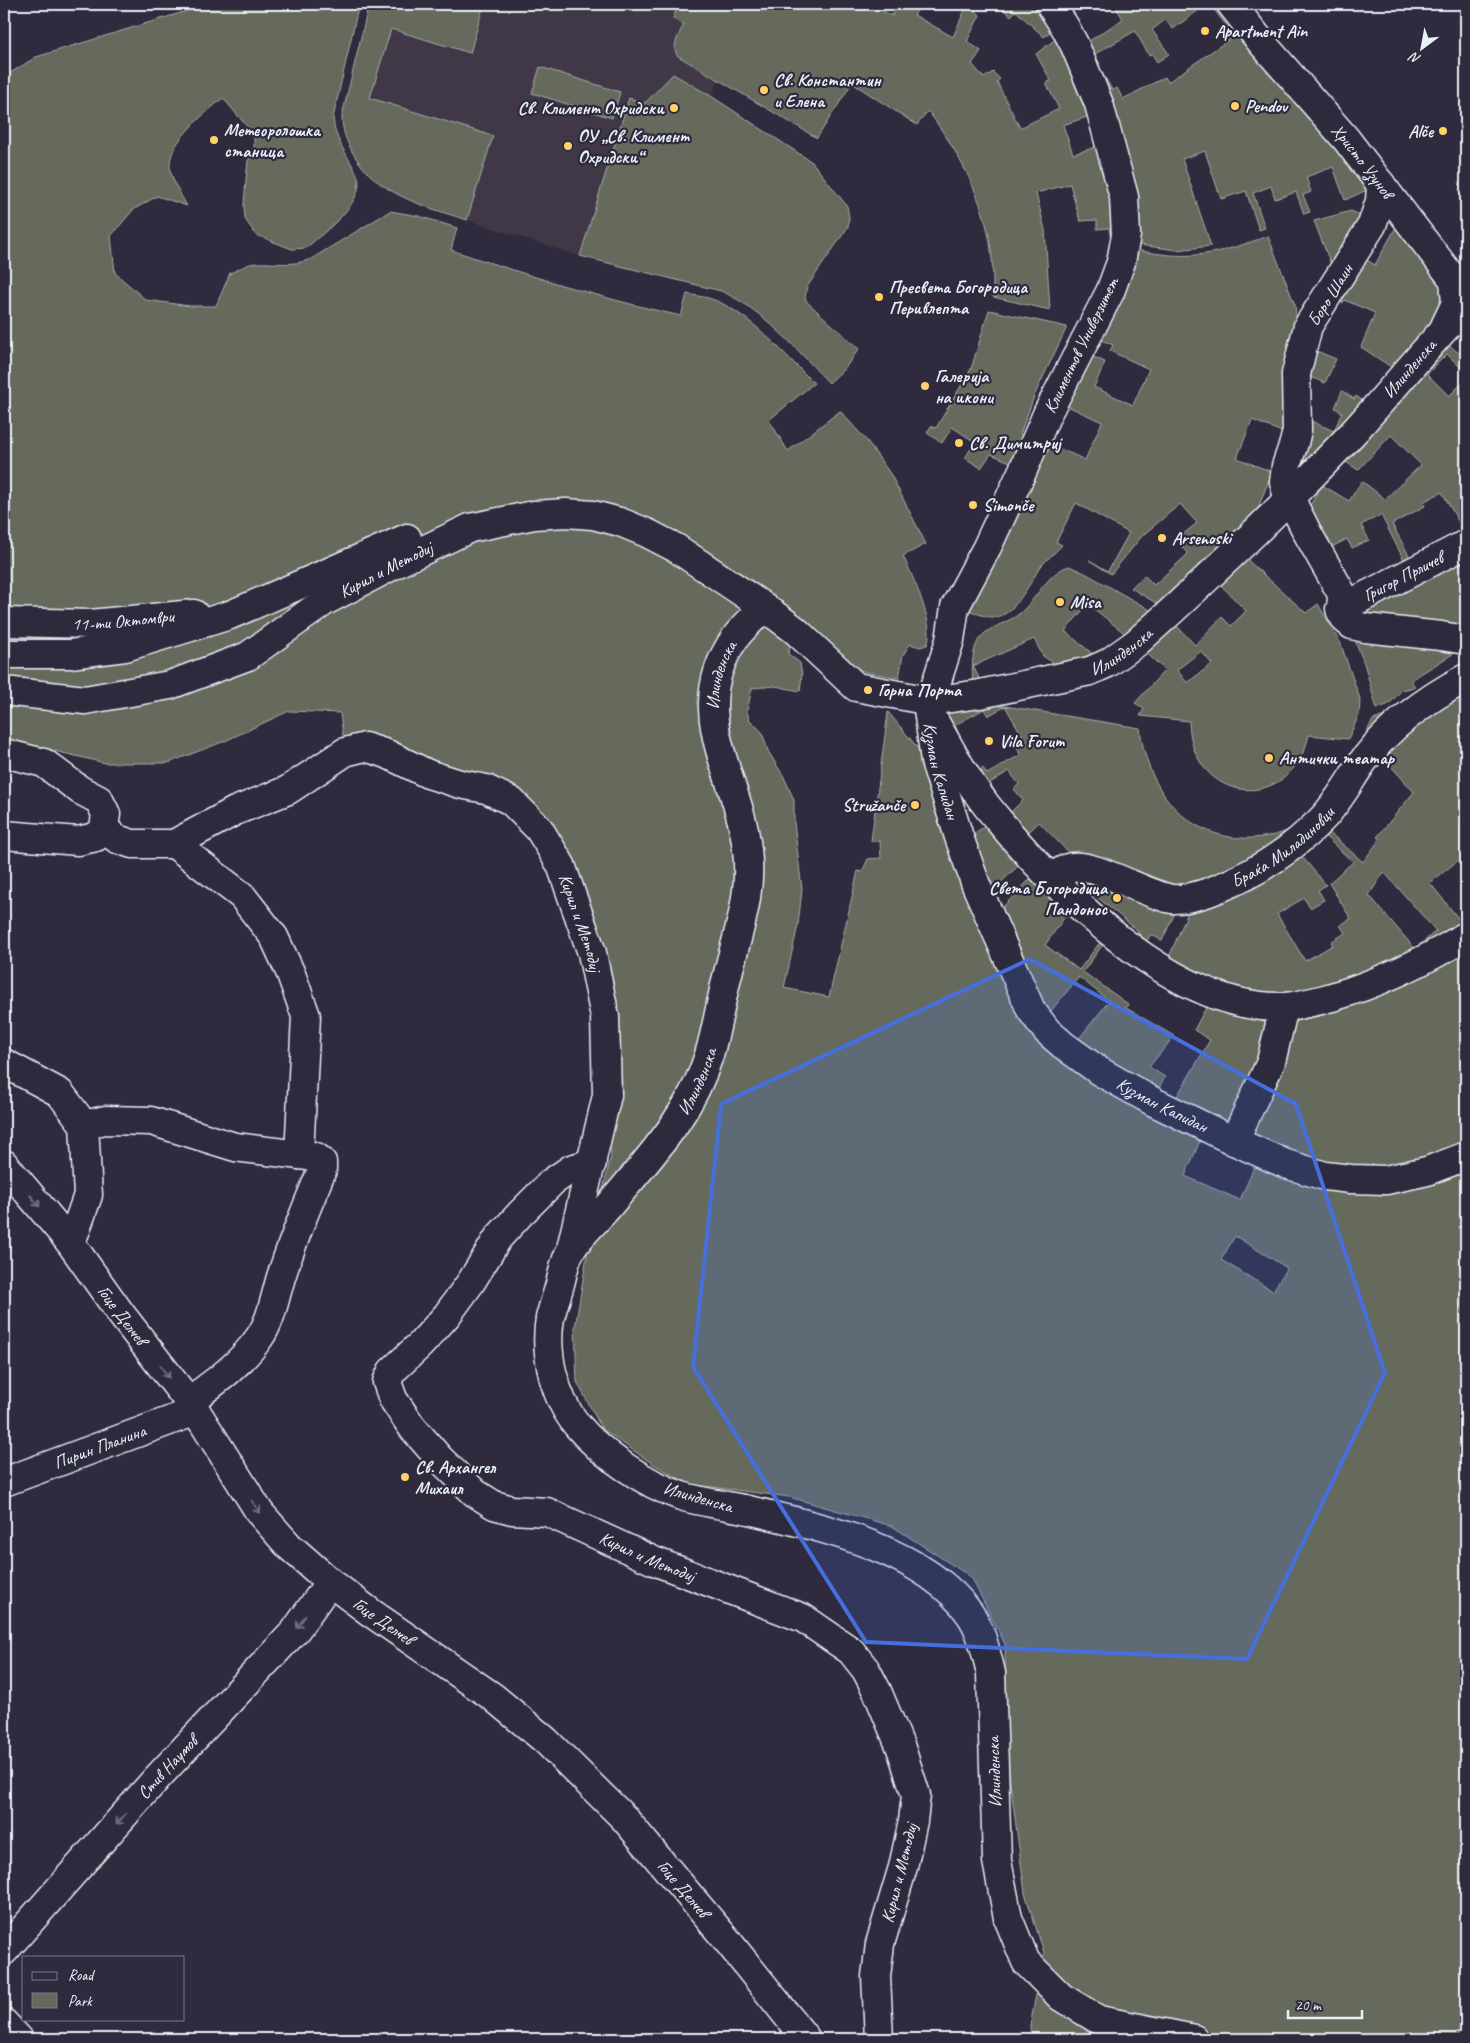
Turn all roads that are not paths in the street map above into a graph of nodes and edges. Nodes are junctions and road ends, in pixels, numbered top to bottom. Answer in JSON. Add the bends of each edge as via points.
{"nodes":[{"id":1,"x":1050,"y":4,"type":"edge"},
{"id":2,"x":1231,"y":4,"type":"edge"},
{"id":3,"x":1381,"y":184,"type":"junction"},
{"id":4,"x":1466,"y":306,"type":"edge"},
{"id":5,"x":1442,"y":330,"type":"junction"},
{"id":6,"x":1290,"y":498,"type":"junction"},
{"id":7,"x":470,"y":528,"type":"junction"},
{"id":8,"x":1466,"y":544,"type":"edge"},
{"id":9,"x":764,"y":607,"type":"junction"},
{"id":10,"x":1340,"y":608,"type":"junction"},
{"id":11,"x":240,"y":611,"type":"junction"},
{"id":12,"x":4,"y":622,"type":"edge"},
{"id":13,"x":1466,"y":640,"type":"edge"},
{"id":14,"x":4,"y":654,"type":"edge"},
{"id":15,"x":1466,"y":678,"type":"edge"},
{"id":16,"x":4,"y":691,"type":"edge"},
{"id":17,"x":929,"y":705,"type":"junction"},
{"id":18,"x":4,"y":753,"type":"edge"},
{"id":19,"x":104,"y":829,"type":"junction"},
{"id":20,"x":4,"y":835,"type":"edge"},
{"id":21,"x":174,"y":844,"type":"junction"},
{"id":22,"x":1052,"y":878,"type":"junction"},
{"id":23,"x":1466,"y":936,"type":"edge"},
{"id":24,"x":1284,"y":1007,"type":"junction"},
{"id":25,"x":4,"y":1063,"type":"edge"},
{"id":26,"x":84,"y":1125,"type":"junction"},
{"id":27,"x":1234,"y":1141,"type":"junction"},
{"id":28,"x":299,"y":1155,"type":"junction"},
{"id":29,"x":1466,"y":1156,"type":"edge"},
{"id":30,"x":592,"y":1162,"type":"junction"},
{"id":31,"x":4,"y":1164,"type":"edge"},
{"id":32,"x":69,"y":1241,"type":"junction"},
{"id":33,"x":570,"y":1251,"type":"junction"},
{"id":34,"x":192,"y":1407,"type":"junction"},
{"id":35,"x":4,"y":1482,"type":"edge"},
{"id":36,"x":330,"y":1582,"type":"junction"},
{"id":37,"x":4,"y":1951,"type":"edge"},
{"id":38,"x":4,"y":2022,"type":"edge"},
{"id":39,"x":19,"y":2039,"type":"edge"},
{"id":40,"x":806,"y":2039,"type":"edge"},
{"id":41,"x":879,"y":2039,"type":"edge"},
{"id":42,"x":1194,"y":2039,"type":"edge"}],
"edges":[{"from":1,"to":17,"type":"street","name":"Климентов Универзитет","via":[[1070,36],[1098,104],[1124,197],[1125,246],[1110,292],[1060,386],[987,547],[955,607],[950,640]]},
{"from":2,"to":3,"type":"street","name":"Христо Узунов"},
{"from":3,"to":5,"type":"street","name":"Христо Узунов","via":[[1454,280],[1456,303]]},
{"from":3,"to":6,"type":"street","name":"Боро Шаин","via":[[1380,201],[1372,225],[1305,335],[1296,374],[1297,430],[1284,474]]},
{"from":4,"to":5,"type":"street","name":"Илинденска"},
{"from":5,"to":6,"type":"street","name":"Илинденска","via":[[1355,430]]},
{"from":6,"to":10,"type":"street","via":[[1342,594]]},
{"from":6,"to":17,"type":"street","name":"Илинденска","via":[[1167,615],[1108,664],[1077,674]]},
{"from":7,"to":9,"type":"street","name":"Кирил и Методиј","via":[[534,515],[606,518],[661,539]]},
{"from":7,"to":11,"type":"street","via":[[441,522]]},
{"from":7,"to":16,"type":"street","name":"Кирил и Методиј","via":[[325,601],[248,656],[170,685],[85,700]]},
{"from":8,"to":10,"type":"street","name":"Григор Прличев"},
{"from":9,"to":17,"type":"street","name":"Илинденска","via":[[795,630],[856,687]]},
{"from":9,"to":33,"type":"street","name":"Илинденска","via":[[736,636],[718,670],[712,696],[716,734],[745,837],[748,878],[745,905],[710,1052],[699,1085],[678,1122]]},
{"from":10,"to":13,"type":"street","via":[[1352,625]]},
{"from":11,"to":12,"type":"street","name":"11-ти Октомври","via":[[90,624]]},
{"from":11,"to":14,"type":"street","via":[[125,647],[70,654]]},
{"from":15,"to":22,"type":"street","name":"Браќа Миладиновци","via":[[1409,715],[1370,752],[1316,825],[1283,854],[1244,877],[1198,896],[1177,899],[1080,867],[1068,868]]},
{"from":17,"to":22,"type":"street","name":"Кузман Капидан","via":[[963,772],[994,816]]},
{"from":17,"to":27,"type":"street","name":"Кузман Капидан","via":[[935,761],[959,837],[976,885],[1036,1017],[1064,1045],[1099,1071]]},
{"from":18,"to":19,"type":"street","via":[[44,763],[99,800],[106,814]]},
{"from":19,"to":20,"type":"street","via":[[96,837],[78,841]]},
{"from":19,"to":21,"type":"street","via":[[117,839],[132,844]]},
{"from":21,"to":28,"type":"street","via":[[242,896],[274,937],[291,974],[306,1016]]},
{"from":21,"to":30,"type":"street","name":"Кирил и Методиј","via":[[235,811],[288,790],[345,752],[365,747],[428,774],[486,788],[512,800],[539,829],[561,865],[592,953],[605,1017],[607,1095]]},
{"from":22,"to":24,"type":"street","name":"Кузман Капидан","via":[[1101,924],[1158,966],[1220,995]]},
{"from":23,"to":24,"type":"street","name":"Кузман Капидан","via":[[1430,958],[1369,986]]},
{"from":24,"to":27,"type":"street","via":[[1271,1062]]},
{"from":25,"to":26,"type":"street","via":[[60,1093]]},
{"from":26,"to":28,"type":"street","via":[[105,1120],[151,1121],[235,1147]]},
{"from":26,"to":32,"type":"street","via":[[88,1195]]},
{"from":27,"to":29,"type":"street","name":"Кузман Капидан","via":[[1304,1170],[1351,1179],[1408,1176]]},
{"from":28,"to":34,"type":"street","name":"Пирин Планина","via":[[316,1157],[322,1162],[322,1170],[282,1274],[268,1322],[244,1357]]},
{"from":30,"to":33,"type":"street","name":"Кирил и Методиј"},
{"from":30,"to":41,"type":"street","name":"Кирил и Методиј","via":[[571,1169],[552,1182],[498,1238],[447,1315],[392,1371],[387,1382],[392,1398],[439,1458],[474,1493],[494,1505],[512,1510],[547,1512],[654,1561],[803,1618],[851,1651],[866,1670],[901,1748],[916,1795],[903,1867],[880,1944],[876,1976]]},
{"from":31,"to":32,"type":"street","name":"Гоце Делчев","one_way":true},
{"from":32,"to":34,"type":"street","name":"Гоце Делчев","one_way":true},
{"from":33,"to":42,"type":"street","name":"Илинденска","via":[[550,1319],[549,1349],[554,1380],[563,1404],[578,1426],[599,1446],[652,1484],[683,1496],[807,1524],[884,1550],[936,1579],[957,1597],[973,1617],[991,1673],[997,1861],[1008,1918],[1026,1962],[1061,1997],[1099,2020]]},
{"from":34,"to":35,"type":"street","name":"Пирин Планина"},
{"from":34,"to":36,"type":"street","name":"Гоце Делчев","one_way":true,"via":[[260,1513],[289,1546]]},
{"from":36,"to":37,"type":"street","name":"Стив Наумов","one_way":true,"via":[[295,1631],[151,1785]]},
{"from":36,"to":40,"type":"street","name":"Гоце Делчев","via":[[493,1697],[545,1740],[624,1818]]},
{"from":38,"to":39,"type":"street"}]}
